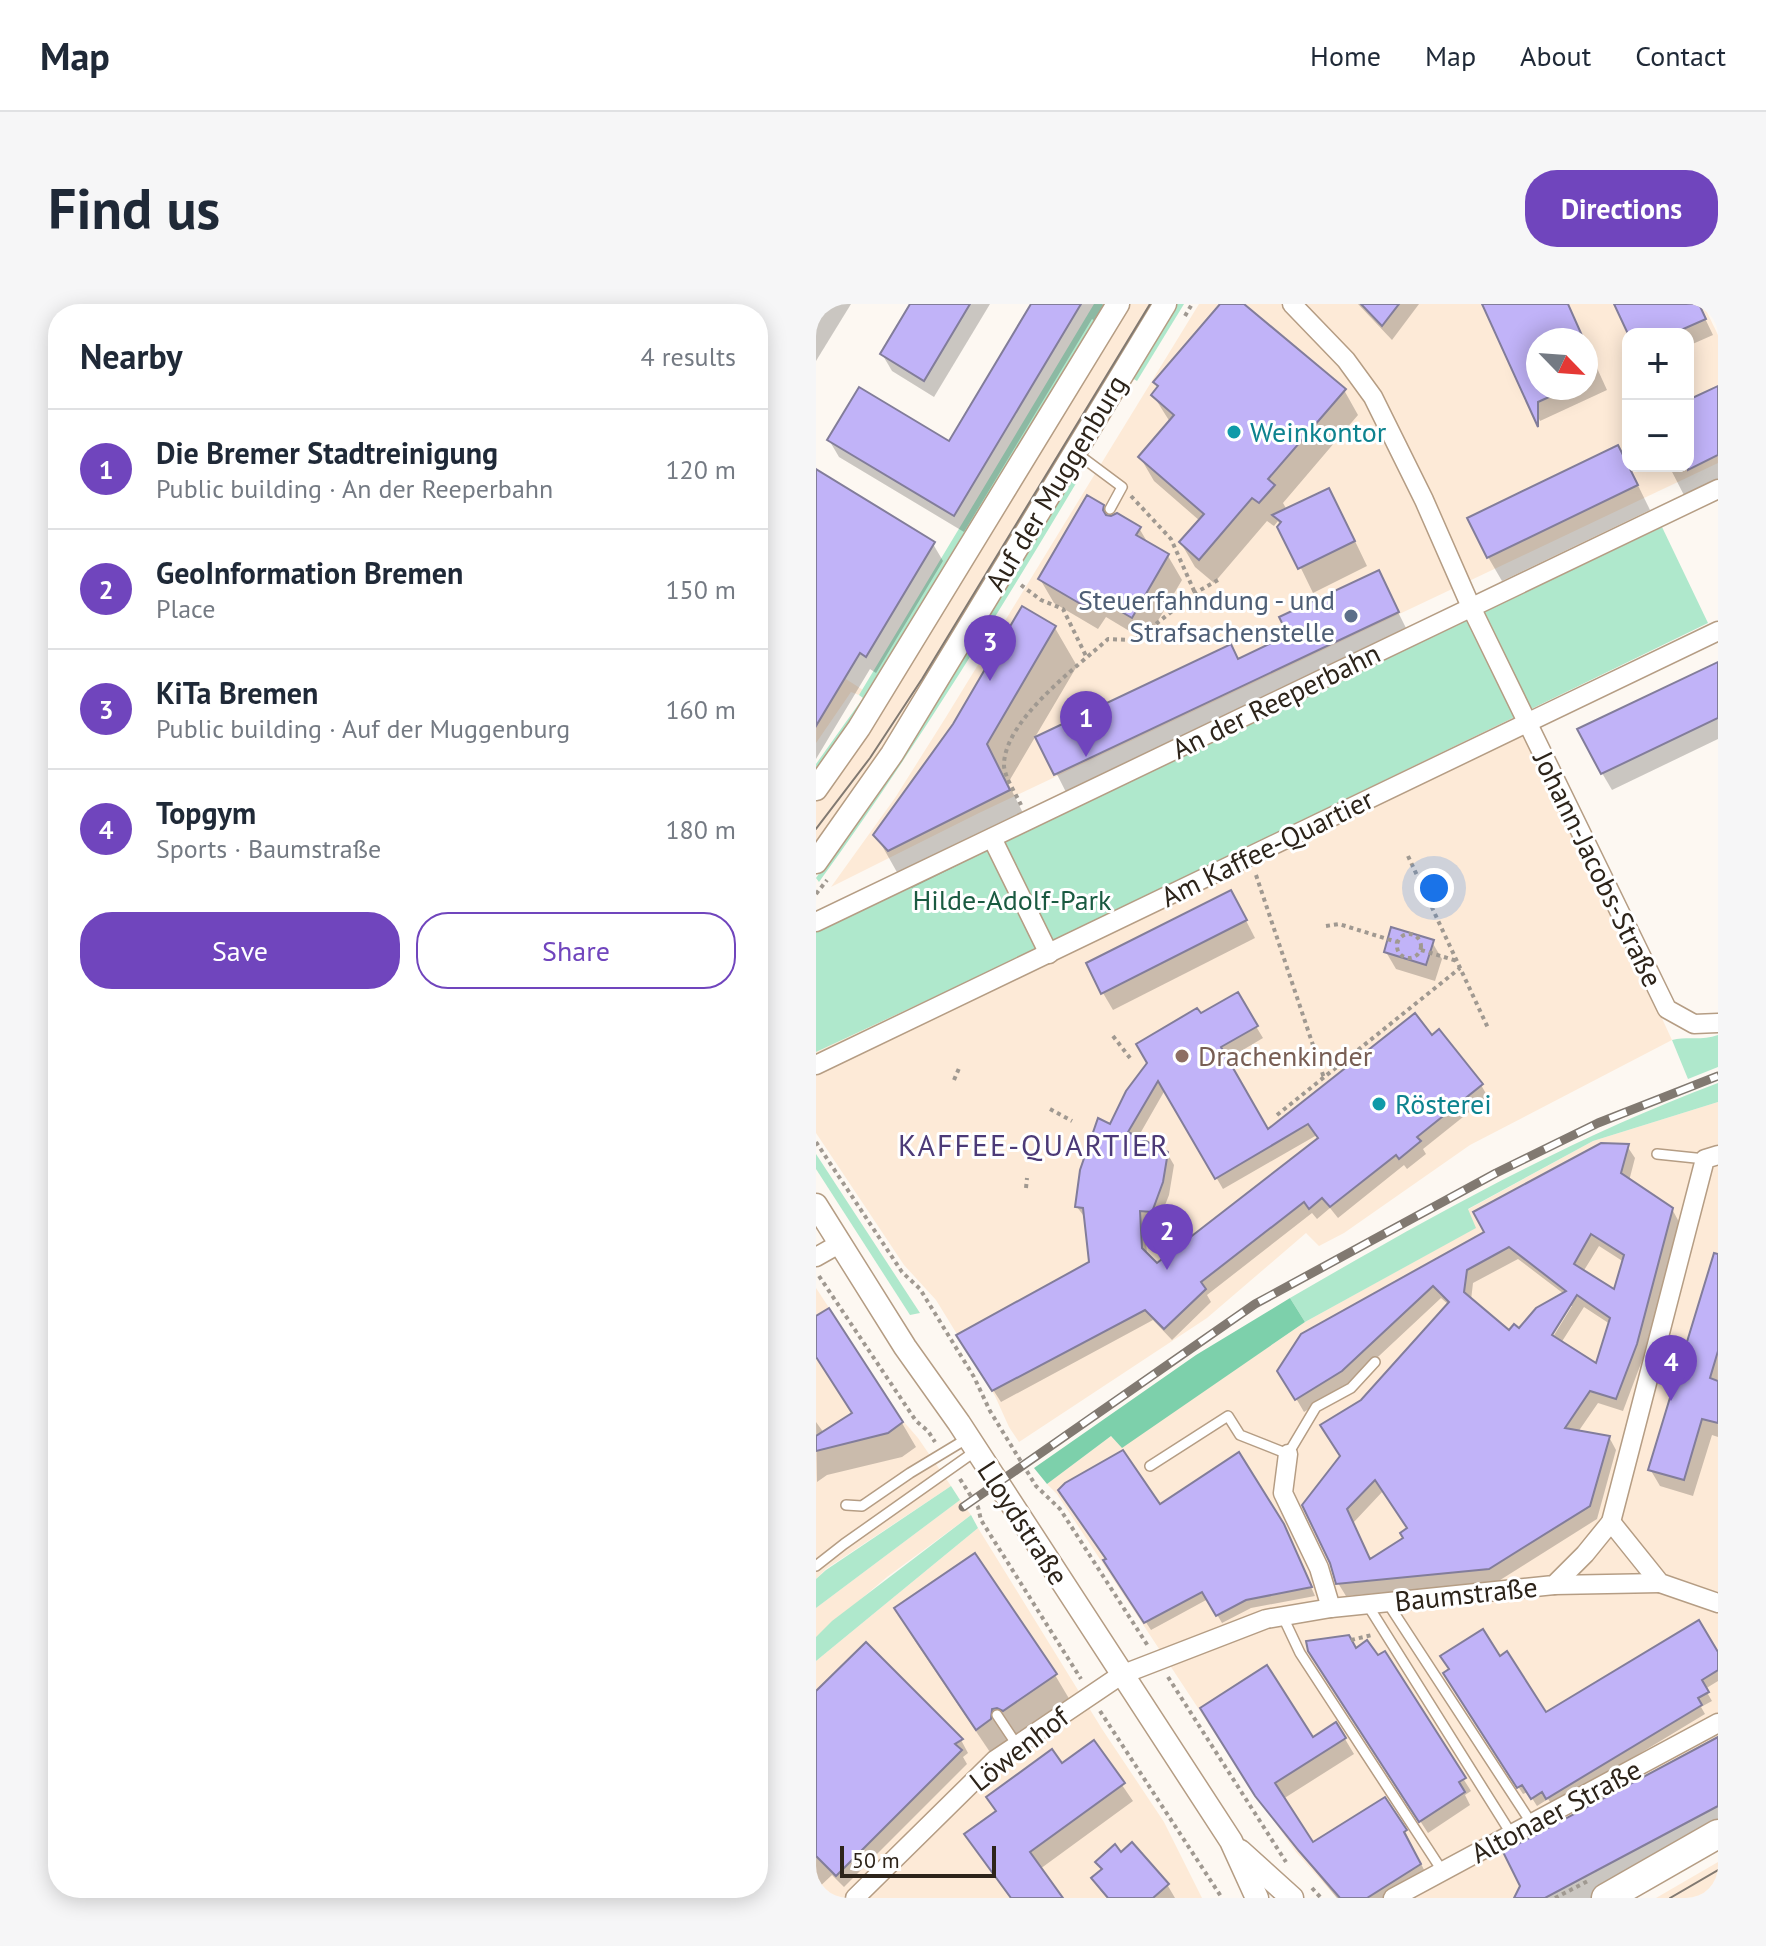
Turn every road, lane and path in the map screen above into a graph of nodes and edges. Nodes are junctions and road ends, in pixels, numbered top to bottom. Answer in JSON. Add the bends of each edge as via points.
{"nodes":[{"id":1,"x":1118,"y":304,"type":"edge"},
{"id":2,"x":1165,"y":304,"type":"edge"},
{"id":3,"x":1292,"y":304,"type":"edge"},
{"id":4,"x":1075,"y":452,"type":"junction"},
{"id":5,"x":1122,"y":487,"type":"junction"},
{"id":6,"x":1718,"y":489,"type":"edge"},
{"id":7,"x":1110,"y":509,"type":"dead end"},
{"id":8,"x":1218,"y":580,"type":"dead end"},
{"id":9,"x":1021,"y":585,"type":"dead end"},
{"id":10,"x":1195,"y":593,"type":"junction"},
{"id":11,"x":1471,"y":607,"type":"junction"},
{"id":12,"x":1718,"y":631,"type":"edge"},
{"id":13,"x":1087,"y":658,"type":"junction"},
{"id":14,"x":1527,"y":723,"type":"junction"},
{"id":15,"x":816,"y":789,"type":"edge"},
{"id":16,"x":1029,"y":820,"type":"junction"},
{"id":17,"x":992,"y":838,"type":"junction"},
{"id":18,"x":1250,"y":855,"type":"junction"},
{"id":19,"x":1408,"y":856,"type":"dead end"},
{"id":20,"x":816,"y":862,"type":"edge"},
{"id":21,"x":816,"y":906,"type":"edge"},
{"id":22,"x":835,"y":913,"type":"junction"},
{"id":23,"x":816,"y":922,"type":"edge"},
{"id":24,"x":1326,"y":926,"type":"dead end"},
{"id":25,"x":1398,"y":942,"type":"junction"},
{"id":26,"x":1421,"y":950,"type":"junction"},
{"id":27,"x":1049,"y":954,"type":"junction"},
{"id":28,"x":1457,"y":961,"type":"junction"},
{"id":29,"x":1460,"y":968,"type":"junction"},
{"id":30,"x":1718,"y":1023,"type":"edge"},
{"id":31,"x":1488,"y":1028,"type":"dead end"},
{"id":32,"x":1113,"y":1036,"type":"dead end"},
{"id":33,"x":1130,"y":1058,"type":"dead end"},
{"id":34,"x":816,"y":1065,"type":"edge"},
{"id":35,"x":960,"y":1066,"type":"dead end"},
{"id":36,"x":1324,"y":1078,"type":"junction"},
{"id":37,"x":954,"y":1080,"type":"dead end"},
{"id":38,"x":1050,"y":1109,"type":"dead end"},
{"id":39,"x":1277,"y":1115,"type":"dead end"},
{"id":40,"x":1072,"y":1121,"type":"dead end"},
{"id":41,"x":816,"y":1142,"type":"edge"},
{"id":42,"x":1657,"y":1154,"type":"dead end"},
{"id":43,"x":1712,"y":1157,"type":"edge"},
{"id":44,"x":1027,"y":1178,"type":"dead end"},
{"id":45,"x":1026,"y":1188,"type":"dead end"},
{"id":46,"x":816,"y":1205,"type":"edge"},
{"id":47,"x":839,"y":1244,"type":"junction"},
{"id":48,"x":816,"y":1257,"type":"edge"},
{"id":49,"x":1375,"y":1362,"type":"dead end"},
{"id":50,"x":972,"y":1444,"type":"junction"},
{"id":51,"x":1288,"y":1454,"type":"junction"},
{"id":52,"x":1150,"y":1466,"type":"dead end"},
{"id":53,"x":846,"y":1505,"type":"dead end"},
{"id":54,"x":1611,"y":1522,"type":"junction"},
{"id":55,"x":816,"y":1566,"type":"edge"},
{"id":56,"x":1660,"y":1583,"type":"junction"},
{"id":57,"x":1554,"y":1585,"type":"junction"},
{"id":58,"x":1387,"y":1602,"type":"junction"},
{"id":59,"x":1718,"y":1603,"type":"edge"},
{"id":60,"x":1367,"y":1604,"type":"junction"},
{"id":61,"x":1331,"y":1608,"type":"junction"},
{"id":62,"x":1283,"y":1617,"type":"junction"},
{"id":63,"x":1159,"y":1662,"type":"junction"},
{"id":64,"x":1121,"y":1675,"type":"junction"},
{"id":65,"x":1090,"y":1695,"type":"junction"},
{"id":66,"x":997,"y":1715,"type":"dead end"},
{"id":67,"x":1718,"y":1723,"type":"edge"},
{"id":68,"x":1017,"y":1745,"type":"junction"},
{"id":69,"x":1532,"y":1824,"type":"junction"},
{"id":70,"x":1718,"y":1834,"type":"edge"},
{"id":71,"x":1512,"y":1835,"type":"junction"},
{"id":72,"x":1295,"y":1871,"type":"dead end"},
{"id":73,"x":1443,"y":1872,"type":"junction"},
{"id":74,"x":1298,"y":1889,"type":"edge"},
{"id":75,"x":1271,"y":1893,"type":"edge"},
{"id":76,"x":859,"y":1897,"type":"edge"},
{"id":77,"x":1222,"y":1898,"type":"edge"},
{"id":78,"x":1321,"y":1898,"type":"edge"},
{"id":79,"x":1393,"y":1898,"type":"edge"},
{"id":80,"x":1606,"y":1898,"type":"edge"}],
"edges":[{"from":1,"to":15,"type":"street","name":"Auf der Muggenburg","via":[[859,728]]},
{"from":2,"to":4,"type":"street","name":"Auf der Muggenburg"},
{"from":3,"to":11,"type":"street","name":"Johann-Jacobs-Straße","via":[[1373,397]]},
{"from":4,"to":5,"type":"lane"},
{"from":4,"to":20,"type":"street","name":"Auf der Muggenburg","via":[[892,754]]},
{"from":5,"to":7,"type":"lane"},
{"from":5,"to":10,"type":"path","via":[[1171,539]]},
{"from":6,"to":11,"type":"street","name":"An der Reeperbahn"},
{"from":8,"to":10,"type":"path"},
{"from":9,"to":13,"type":"path","via":[[1063,609]]},
{"from":10,"to":13,"type":"path","via":[[1142,635],[1108,639]]},
{"from":11,"to":14,"type":"street","name":"Johann-Jacobs-Straße"},
{"from":11,"to":16,"type":"street","name":"An der Reeperbahn"},
{"from":12,"to":14,"type":"street","name":"Am Kaffee-Quartier"},
{"from":13,"to":16,"type":"path","via":[[1032,708],[1006,747],[1004,769]]},
{"from":14,"to":18,"type":"street","name":"Am Kaffee-Quartier"},
{"from":14,"to":30,"type":"street","name":"Johann-Jacobs-Straße","via":[[1667,1009],[1694,1024]]},
{"from":16,"to":17,"type":"street","name":"An der Reeperbahn"},
{"from":17,"to":22,"type":"street","name":"An der Reeperbahn"},
{"from":17,"to":27,"type":"street"},
{"from":18,"to":27,"type":"street","name":"Am Kaffee-Quartier"},
{"from":18,"to":36,"type":"path"},
{"from":19,"to":28,"type":"path"},
{"from":21,"to":22,"type":"street"},
{"from":22,"to":23,"type":"street","name":"An der Reeperbahn"},
{"from":24,"to":25,"type":"path","via":[[1339,924]]},
{"from":25,"to":26,"type":"path","via":[[1413,935]]},
{"from":25,"to":26,"type":"path","via":[[1405,958]]},
{"from":26,"to":28,"type":"path"},
{"from":27,"to":34,"type":"street","name":"Am Kaffee-Quartier"},
{"from":28,"to":29,"type":"path"},
{"from":29,"to":31,"type":"path"},
{"from":29,"to":36,"type":"path"},
{"from":32,"to":33,"type":"path"},
{"from":35,"to":37,"type":"path"},
{"from":36,"to":39,"type":"path"},
{"from":38,"to":40,"type":"path"},
{"from":41,"to":63,"type":"path","via":[[902,1272],[920,1289],[1036,1486],[1060,1509]]},
{"from":42,"to":43,"type":"lane"},
{"from":43,"to":54,"type":"street","name":"Baumstraße"},
{"from":44,"to":45,"type":"path"},
{"from":46,"to":47,"type":"street","name":"Lloydstraße"},
{"from":47,"to":48,"type":"street"},
{"from":47,"to":50,"type":"street","name":"Lloydstraße"},
{"from":49,"to":51,"type":"lane","via":[[1351,1388],[1316,1407]]},
{"from":50,"to":53,"type":"lane","via":[[910,1473],[862,1506]]},
{"from":50,"to":55,"type":"lane"},
{"from":50,"to":64,"type":"street","name":"Lloydstraße"},
{"from":51,"to":52,"type":"lane","via":[[1240,1435],[1228,1416]]},
{"from":51,"to":61,"type":"street","via":[[1283,1493],[1319,1568]]},
{"from":54,"to":56,"type":"street"},
{"from":54,"to":57,"type":"street","name":"Baumstraße"},
{"from":56,"to":57,"type":"street"},
{"from":56,"to":59,"type":"street"},
{"from":57,"to":58,"type":"street","name":"Baumstraße"},
{"from":58,"to":60,"type":"street","name":"Baumstraße"},
{"from":58,"to":69,"type":"lane"},
{"from":60,"to":61,"type":"street","name":"Baumstraße"},
{"from":60,"to":71,"type":"lane"},
{"from":61,"to":62,"type":"street","name":"Baumstraße"},
{"from":62,"to":63,"type":"street","name":"Baumstraße"},
{"from":62,"to":73,"type":"lane","via":[[1300,1653]]},
{"from":63,"to":64,"type":"street","name":"Baumstraße"},
{"from":63,"to":72,"type":"path"},
{"from":64,"to":65,"type":"street","name":"Löwenhof"},
{"from":64,"to":75,"type":"street","name":"Lloydstraße"},
{"from":65,"to":68,"type":"street","name":"Löwenhof"},
{"from":65,"to":77,"type":"path"},
{"from":66,"to":68,"type":"lane"},
{"from":67,"to":69,"type":"street","name":"Altonaer Straße"},
{"from":68,"to":76,"type":"street","name":"Löwenhof","via":[[995,1760]]},
{"from":69,"to":71,"type":"street","name":"Altonaer Straße"},
{"from":70,"to":80,"type":"main road"},
{"from":71,"to":73,"type":"street","name":"Altonaer Straße"},
{"from":73,"to":79,"type":"street","name":"Altonaer Straße"},
{"from":74,"to":75,"type":"street","name":"Lloydstraße"},
{"from":74,"to":78,"type":"path"}]}
